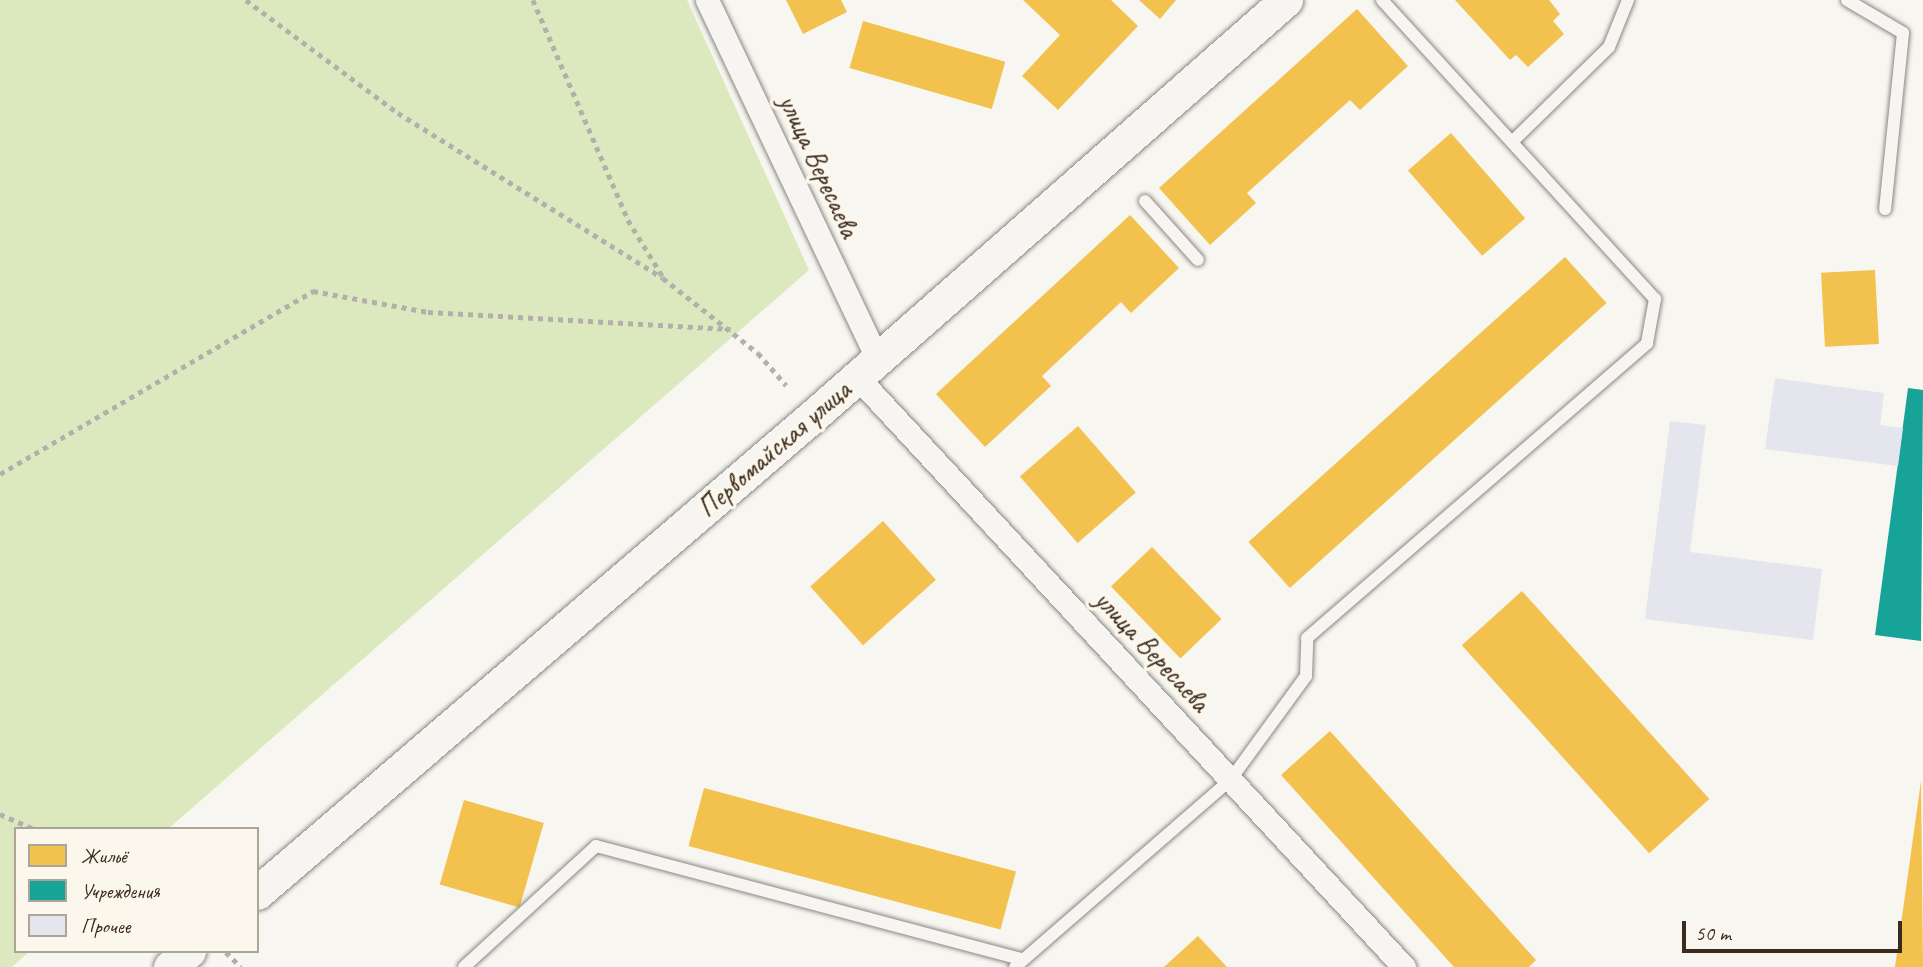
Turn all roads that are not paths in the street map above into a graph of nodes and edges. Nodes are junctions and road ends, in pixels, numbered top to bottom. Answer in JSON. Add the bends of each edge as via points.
{"nodes":[{"id":1,"x":707,"y":0,"type":"edge"},
{"id":2,"x":1286,"y":0,"type":"edge"},
{"id":3,"x":1382,"y":0,"type":"edge"},
{"id":4,"x":1628,"y":0,"type":"edge"},
{"id":5,"x":1847,"y":0,"type":"edge"},
{"id":6,"x":1512,"y":142,"type":"junction"},
{"id":7,"x":1145,"y":201,"type":"dead end"},
{"id":8,"x":1885,"y":209,"type":"dead end"},
{"id":9,"x":1198,"y":260,"type":"dead end"},
{"id":10,"x":867,"y":368,"type":"junction"},
{"id":11,"x":1231,"y":779,"type":"junction"},
{"id":12,"x":259,"y":890,"type":"edge"},
{"id":13,"x":186,"y":953,"type":"edge"},
{"id":14,"x":1019,"y":964,"type":"edge"},
{"id":15,"x":170,"y":967,"type":"edge"},
{"id":16,"x":464,"y":967,"type":"edge"},
{"id":17,"x":1404,"y":967,"type":"edge"}],
"edges":[{"from":1,"to":10,"type":"street","name":"улица Вересаева"},
{"from":2,"to":10,"type":"main road","name":"Первомайская улица"},
{"from":3,"to":6,"type":"lane"},
{"from":4,"to":6,"type":"lane","via":[[1609,47]]},
{"from":5,"to":8,"type":"lane","via":[[1903,33]]},
{"from":6,"to":11,"type":"lane","via":[[1655,299],[1647,343],[1307,638],[1306,676]]},
{"from":7,"to":9,"type":"lane"},
{"from":10,"to":11,"type":"street","name":"улица Вересаева"},
{"from":10,"to":12,"type":"main road","name":"Первомайская улица"},
{"from":11,"to":14,"type":"lane"},
{"from":11,"to":17,"type":"street","name":"улица Вересаева"},
{"from":13,"to":15,"type":"main road"},
{"from":14,"to":16,"type":"lane","via":[[596,846]]}]}
